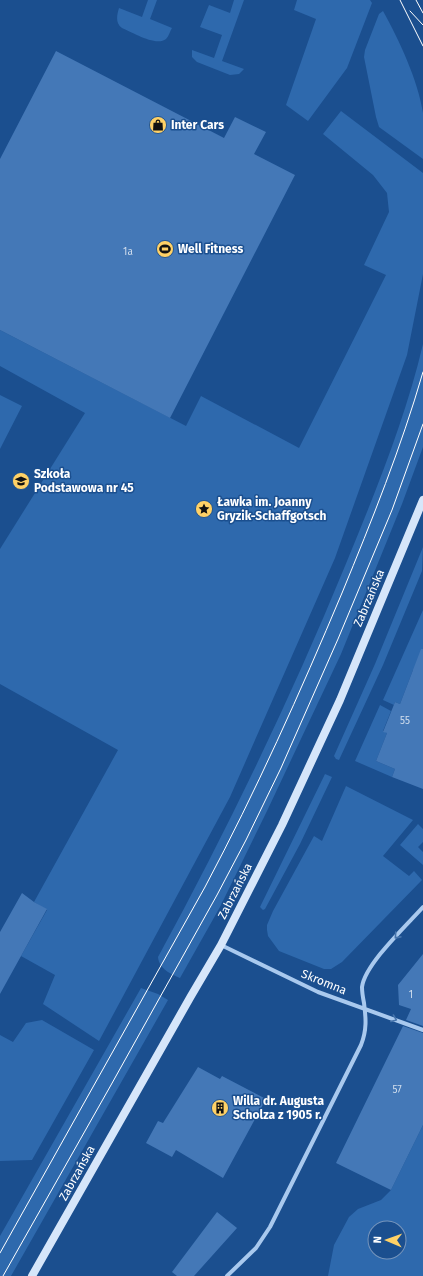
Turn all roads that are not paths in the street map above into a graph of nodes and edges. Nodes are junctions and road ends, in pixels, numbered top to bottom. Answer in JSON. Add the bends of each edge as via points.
{"nodes":[{"id":1,"x":423,"y":500,"type":"edge"},
{"id":2,"x":423,"y":907,"type":"edge"},
{"id":3,"x":221,"y":945,"type":"junction"},
{"id":4,"x":364,"y":1008,"type":"junction"},
{"id":5,"x":423,"y":1030,"type":"edge"},
{"id":6,"x":32,"y":1276,"type":"edge"},
{"id":7,"x":227,"y":1276,"type":"edge"}],
"edges":[{"from":1,"to":3,"type":"street","name":"Zabrzańska","via":[[340,700],[282,825]]},
{"from":2,"to":4,"type":"street","one_way":true,"via":[[367,972],[362,989]]},
{"from":3,"to":4,"type":"street","name":"Skromna","via":[[318,992]]},
{"from":3,"to":6,"type":"street","name":"Zabrzańska"},
{"from":4,"to":5,"type":"street","name":"Skromna","one_way":true},
{"from":4,"to":7,"type":"street","via":[[366,1027],[361,1045],[270,1228],[256,1248]]}]}
